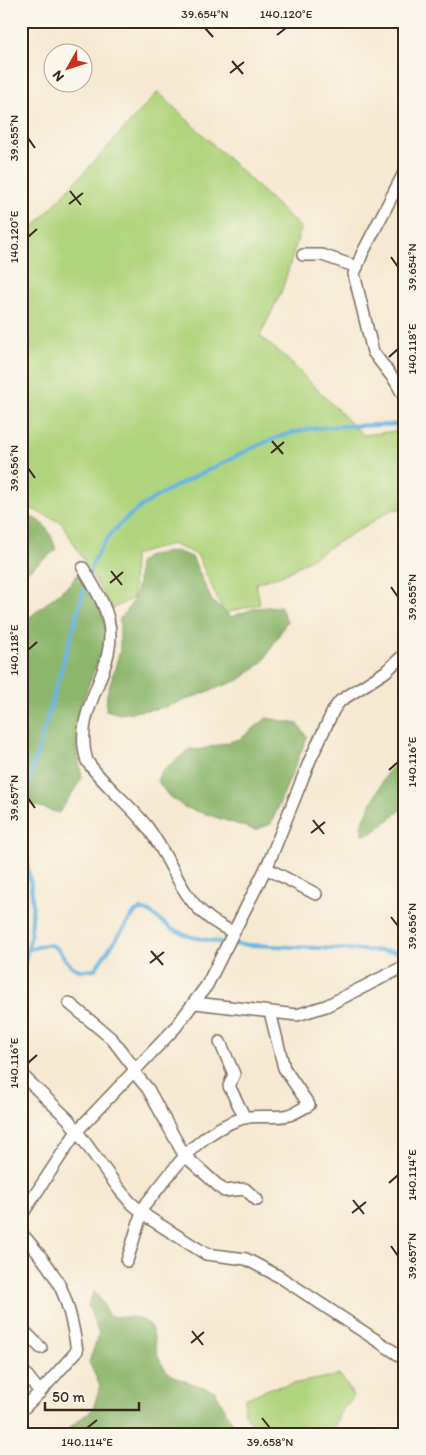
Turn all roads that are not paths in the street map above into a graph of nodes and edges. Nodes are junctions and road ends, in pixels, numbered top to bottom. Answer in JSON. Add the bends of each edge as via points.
{"nodes":[{"id":1,"x":405,"y":171,"type":"edge"},
{"id":2,"x":303,"y":255,"type":"dead end"},
{"id":3,"x":357,"y":267,"type":"junction"},
{"id":4,"x":405,"y":398,"type":"edge"},
{"id":5,"x":83,"y":568,"type":"dead end"},
{"id":6,"x":405,"y":654,"type":"edge"},
{"id":7,"x":266,"y":868,"type":"junction"},
{"id":8,"x":316,"y":894,"type":"dead end"},
{"id":9,"x":229,"y":941,"type":"junction"},
{"id":10,"x":405,"y":966,"type":"edge"},
{"id":11,"x":69,"y":1003,"type":"dead end"},
{"id":12,"x":194,"y":1003,"type":"junction"},
{"id":13,"x":270,"y":1012,"type":"junction"},
{"id":14,"x":220,"y":1042,"type":"dead end"},
{"id":15,"x":134,"y":1070,"type":"junction"},
{"id":16,"x":21,"y":1074,"type":"edge"},
{"id":17,"x":245,"y":1118,"type":"junction"},
{"id":18,"x":77,"y":1131,"type":"junction"},
{"id":19,"x":184,"y":1155,"type":"junction"},
{"id":20,"x":257,"y":1200,"type":"dead end"},
{"id":21,"x":141,"y":1212,"type":"junction"},
{"id":22,"x":21,"y":1216,"type":"edge"},
{"id":23,"x":21,"y":1233,"type":"edge"},
{"id":24,"x":127,"y":1261,"type":"dead end"},
{"id":25,"x":21,"y":1328,"type":"edge"},
{"id":26,"x":42,"y":1348,"type":"dead end"},
{"id":27,"x":405,"y":1359,"type":"edge"},
{"id":28,"x":21,"y":1368,"type":"edge"},
{"id":29,"x":40,"y":1392,"type":"junction"},
{"id":30,"x":21,"y":1411,"type":"edge"}],
"edges":[{"from":1,"to":3,"type":"street"},
{"from":2,"to":3,"type":"street","via":[[322,255]]},
{"from":3,"to":4,"type":"street","via":[[354,274],[373,352]]},
{"from":5,"to":9,"type":"street","via":[[107,613],[110,634],[103,668],[84,720],[87,761],[149,830],[187,897]]},
{"from":6,"to":7,"type":"street","via":[[385,672],[340,701],[334,709]]},
{"from":7,"to":8,"type":"street"},
{"from":7,"to":9,"type":"street"},
{"from":9,"to":12,"type":"street"},
{"from":10,"to":13,"type":"street","via":[[326,1006],[297,1015]]},
{"from":11,"to":15,"type":"street","via":[[112,1039]]},
{"from":12,"to":13,"type":"street"},
{"from":12,"to":15,"type":"street","via":[[175,1028]]},
{"from":13,"to":17,"type":"street","via":[[284,1068],[310,1105],[287,1115]]},
{"from":14,"to":17,"type":"street","via":[[234,1074],[229,1086]]},
{"from":15,"to":18,"type":"street"},
{"from":15,"to":19,"type":"street"},
{"from":16,"to":18,"type":"street"},
{"from":17,"to":19,"type":"street","via":[[217,1130]]},
{"from":18,"to":21,"type":"street","via":[[119,1189]]},
{"from":18,"to":22,"type":"street"},
{"from":19,"to":20,"type":"street","via":[[224,1191],[245,1189]]},
{"from":19,"to":21,"type":"street"},
{"from":21,"to":24,"type":"street"},
{"from":21,"to":27,"type":"street","via":[[206,1254],[246,1259],[280,1276]]},
{"from":23,"to":29,"type":"street","via":[[46,1261],[66,1296],[77,1351]]},
{"from":25,"to":26,"type":"street"},
{"from":28,"to":29,"type":"street"},
{"from":29,"to":30,"type":"street"}]}
